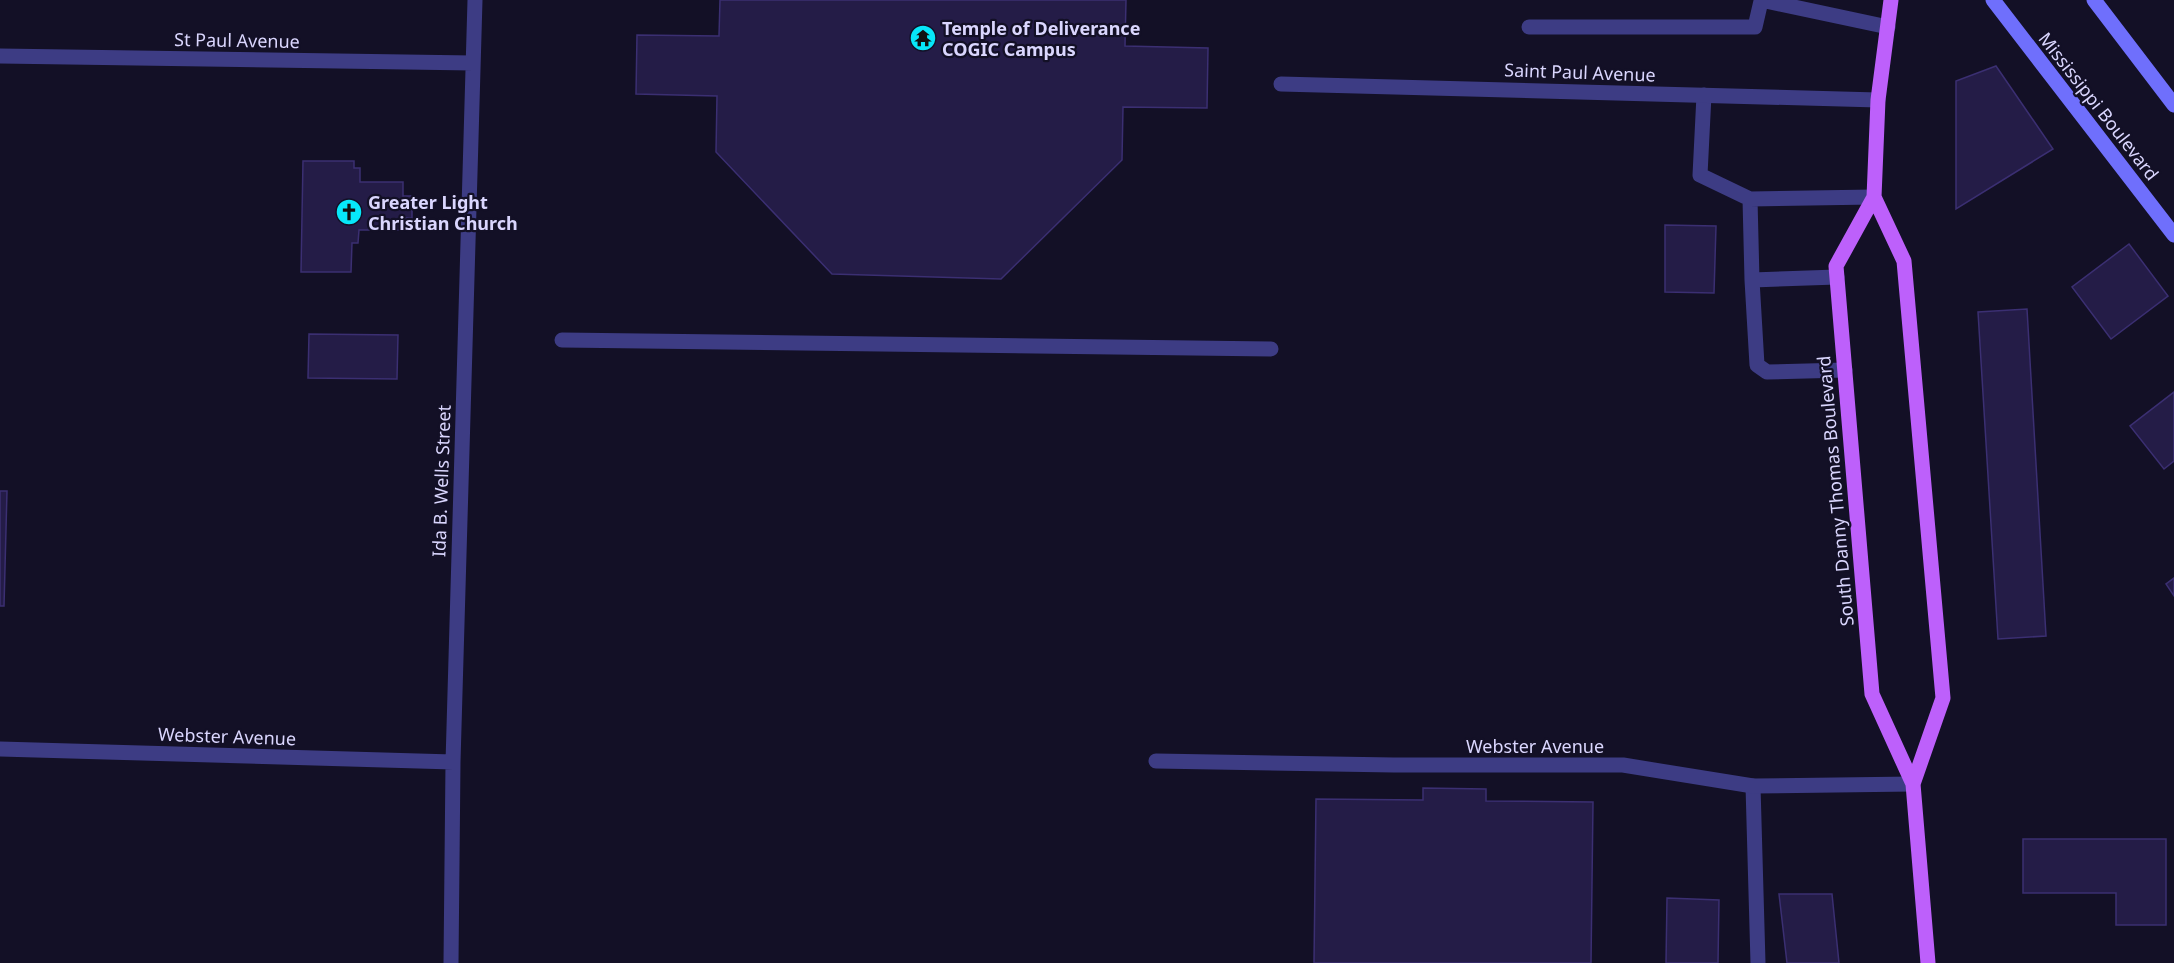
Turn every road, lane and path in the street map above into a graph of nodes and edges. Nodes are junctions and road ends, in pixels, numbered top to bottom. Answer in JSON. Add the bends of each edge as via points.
{"nodes":[{"id":1,"x":475,"y":0,"type":"edge"},
{"id":2,"x":1761,"y":0,"type":"edge"},
{"id":3,"x":1891,"y":0,"type":"edge"},
{"id":4,"x":1993,"y":0,"type":"edge"},
{"id":5,"x":2094,"y":0,"type":"edge"},
{"id":6,"x":1528,"y":27,"type":"dead end"},
{"id":7,"x":1887,"y":27,"type":"junction"},
{"id":8,"x":0,"y":56,"type":"edge"},
{"id":9,"x":474,"y":63,"type":"junction"},
{"id":10,"x":1281,"y":84,"type":"dead end"},
{"id":11,"x":1704,"y":95,"type":"junction"},
{"id":12,"x":1878,"y":100,"type":"junction"},
{"id":13,"x":2174,"y":105,"type":"edge"},
{"id":14,"x":1874,"y":197,"type":"junction"},
{"id":15,"x":1750,"y":199,"type":"junction"},
{"id":16,"x":2174,"y":235,"type":"edge"},
{"id":17,"x":1837,"y":277,"type":"junction"},
{"id":18,"x":1752,"y":280,"type":"junction"},
{"id":19,"x":562,"y":340,"type":"dead end"},
{"id":20,"x":1271,"y":349,"type":"dead end"},
{"id":21,"x":1845,"y":369,"type":"junction"},
{"id":22,"x":0,"y":749,"type":"edge"},
{"id":23,"x":1156,"y":761,"type":"dead end"},
{"id":24,"x":453,"y":762,"type":"junction"},
{"id":25,"x":1913,"y":784,"type":"junction"},
{"id":26,"x":1753,"y":786,"type":"junction"},
{"id":27,"x":451,"y":963,"type":"edge"},
{"id":28,"x":1758,"y":963,"type":"edge"},
{"id":29,"x":1928,"y":963,"type":"edge"}],
"edges":[{"from":1,"to":9,"type":"street","name":"Ida B. Wells Street"},
{"from":2,"to":6,"type":"street","via":[[1755,27]]},
{"from":2,"to":7,"type":"street"},
{"from":3,"to":7,"type":"main road","name":"South Danny Thomas Boulevard"},
{"from":4,"to":16,"type":"main road","name":"Mississippi Boulevard"},
{"from":5,"to":13,"type":"main road"},
{"from":7,"to":12,"type":"main road","name":"South Danny Thomas Boulevard"},
{"from":8,"to":9,"type":"street","name":"St Paul Avenue"},
{"from":9,"to":24,"type":"street","name":"Ida B. Wells Street"},
{"from":10,"to":11,"type":"street","name":"Saint Paul Avenue"},
{"from":11,"to":12,"type":"street","name":"Saint Paul Avenue"},
{"from":11,"to":15,"type":"street","via":[[1700,175]]},
{"from":12,"to":14,"type":"main road","name":"South Danny Thomas Boulevard"},
{"from":14,"to":15,"type":"street"},
{"from":14,"to":17,"type":"main road","name":"South Danny Thomas Boulevard","via":[[1836,267]]},
{"from":14,"to":25,"type":"main road","name":"South Danny Thomas Boulevard","via":[[1904,261],[1943,698]]},
{"from":15,"to":18,"type":"street"},
{"from":17,"to":18,"type":"street"},
{"from":17,"to":21,"type":"main road","name":"South Danny Thomas Boulevard"},
{"from":18,"to":21,"type":"street","via":[[1757,365],[1767,372]]},
{"from":19,"to":20,"type":"street"},
{"from":21,"to":25,"type":"main road","name":"South Danny Thomas Boulevard","via":[[1872,694]]},
{"from":22,"to":24,"type":"street","name":"Webster Avenue"},
{"from":23,"to":26,"type":"street","name":"Webster Avenue","via":[[1623,765]]},
{"from":24,"to":27,"type":"street","name":"Ida B. Wells Street"},
{"from":25,"to":26,"type":"street","name":"Webster Avenue"},
{"from":25,"to":29,"type":"main road","name":"South Danny Thomas Boulevard"},
{"from":26,"to":28,"type":"street"}]}
